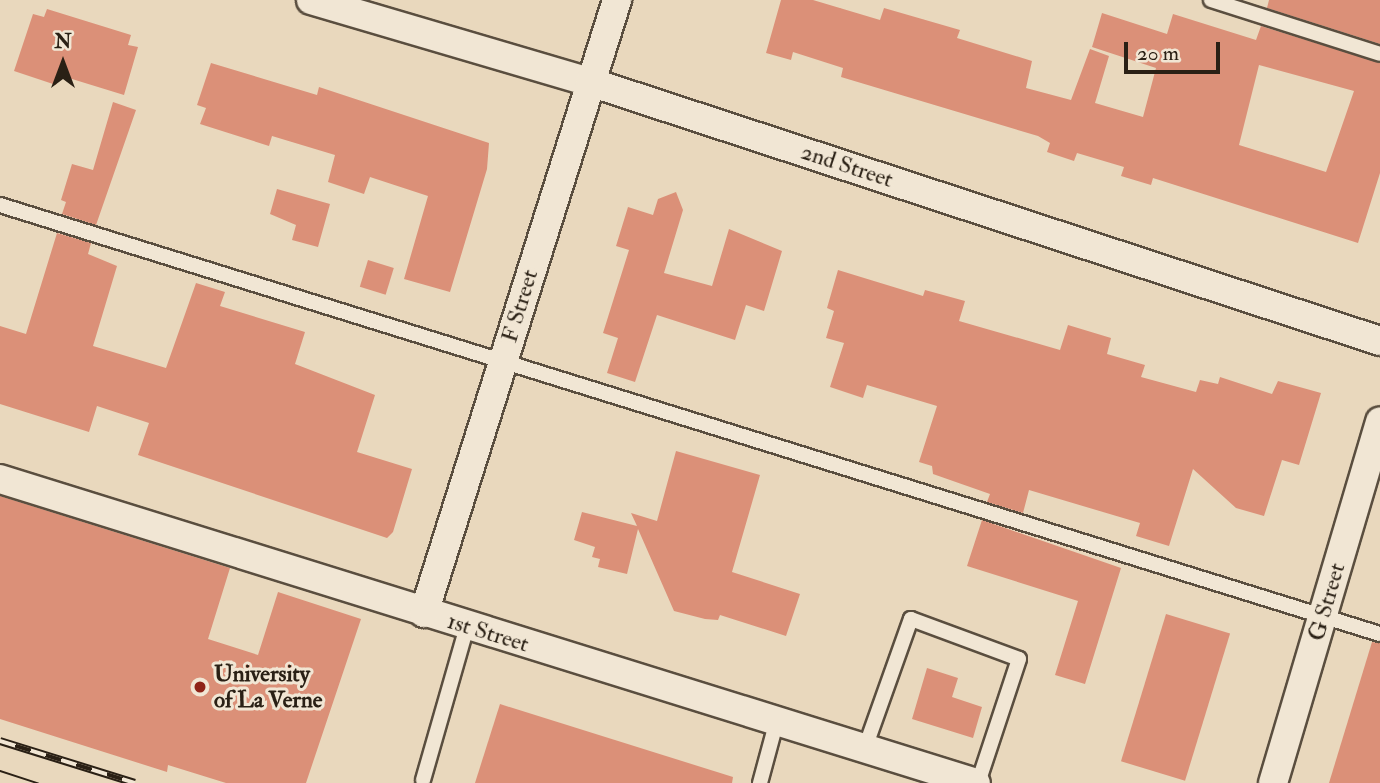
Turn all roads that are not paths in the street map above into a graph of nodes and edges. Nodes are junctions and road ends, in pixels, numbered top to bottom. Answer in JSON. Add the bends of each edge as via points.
{"nodes":[{"id":1,"x":311,"y":0,"type":"edge"},
{"id":2,"x":617,"y":0,"type":"edge"},
{"id":3,"x":1211,"y":0,"type":"edge"},
{"id":4,"x":1380,"y":54,"type":"edge"},
{"id":5,"x":590,"y":82,"type":"junction"},
{"id":6,"x":0,"y":205,"type":"edge"},
{"id":7,"x":1380,"y":341,"type":"edge"},
{"id":8,"x":503,"y":363,"type":"junction"},
{"id":9,"x":1380,"y":422,"type":"edge"},
{"id":10,"x":0,"y":480,"type":"edge"},
{"id":11,"x":424,"y":613,"type":"junction"},
{"id":12,"x":1323,"y":616,"type":"junction"},
{"id":13,"x":467,"y":627,"type":"junction"},
{"id":14,"x":1380,"y":634,"type":"edge"},
{"id":15,"x":777,"y":720,"type":"junction"},
{"id":16,"x":865,"y":748,"type":"junction"},
{"id":17,"x":423,"y":780,"type":"dead end"},
{"id":18,"x":760,"y":783,"type":"edge"},
{"id":19,"x":977,"y":783,"type":"edge"},
{"id":20,"x":1273,"y":783,"type":"edge"}],
"edges":[{"from":1,"to":5,"type":"street","name":"2nd Street"},
{"from":2,"to":5,"type":"street","name":"F Street"},
{"from":3,"to":4,"type":"lane"},
{"from":5,"to":7,"type":"street","name":"2nd Street"},
{"from":5,"to":8,"type":"street","name":"F Street"},
{"from":6,"to":8,"type":"lane"},
{"from":8,"to":11,"type":"street","name":"F Street"},
{"from":8,"to":12,"type":"lane"},
{"from":9,"to":12,"type":"street","name":"G Street"},
{"from":10,"to":11,"type":"street","name":"1st Street"},
{"from":11,"to":13,"type":"street","name":"1st Street"},
{"from":12,"to":14,"type":"lane"},
{"from":12,"to":20,"type":"street","name":"G Street"},
{"from":13,"to":15,"type":"street","name":"1st Street"},
{"from":13,"to":17,"type":"lane"},
{"from":15,"to":16,"type":"street","name":"1st Street"},
{"from":15,"to":18,"type":"lane"},
{"from":16,"to":19,"type":"street","name":"1st Street"},
{"from":16,"to":19,"type":"lane","via":[[911,619],[1019,659]]}]}
